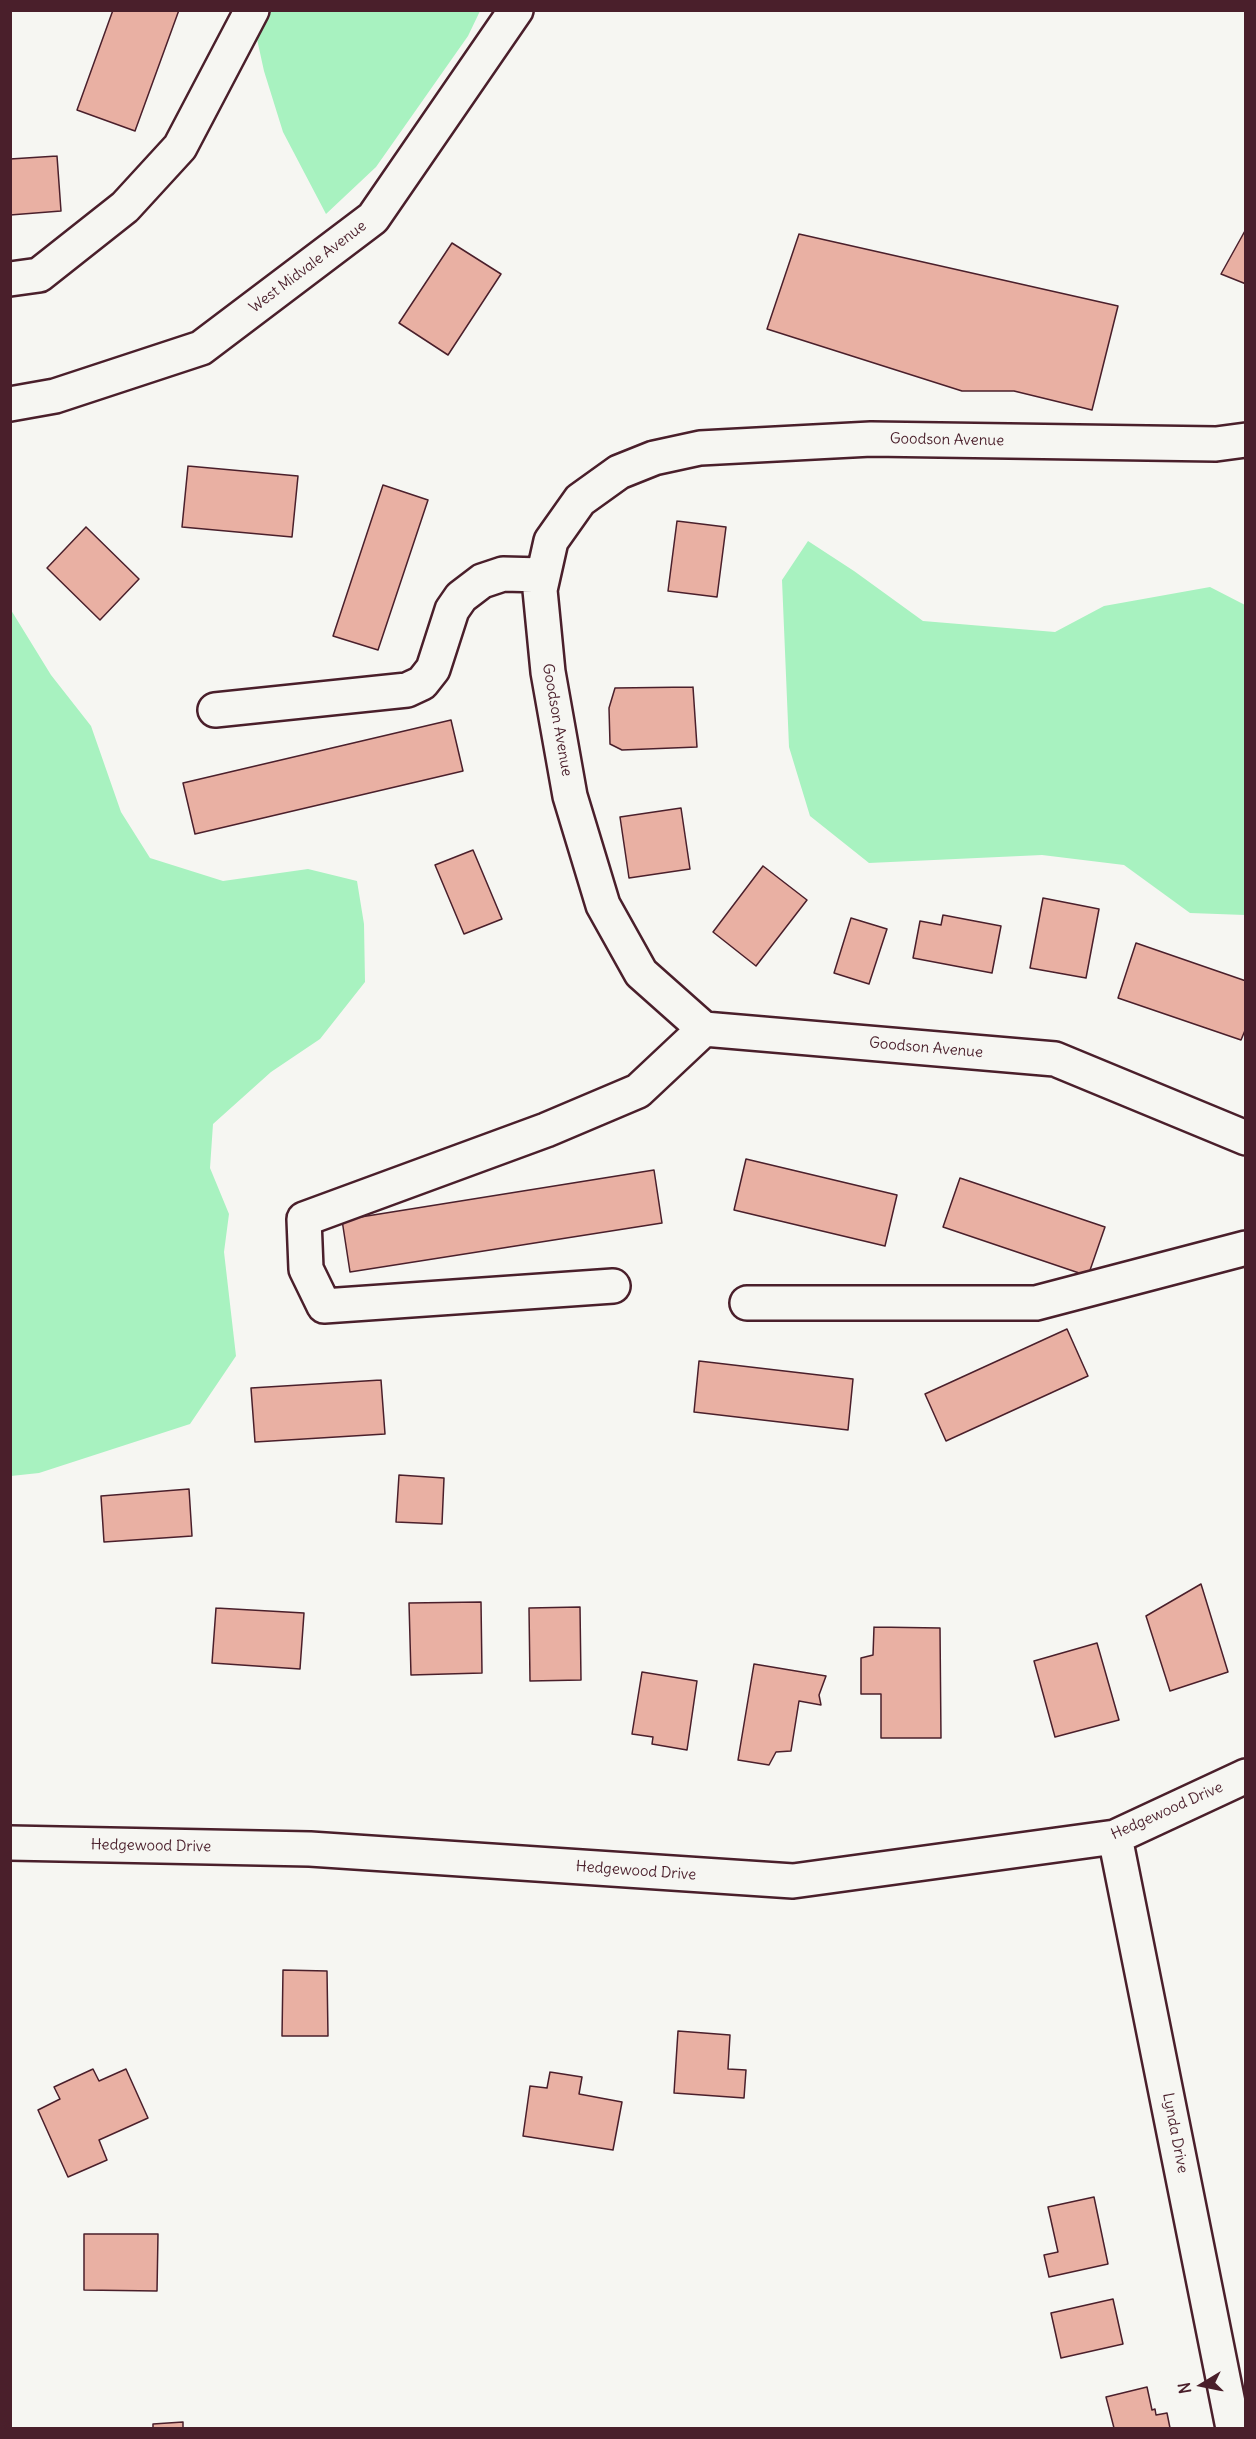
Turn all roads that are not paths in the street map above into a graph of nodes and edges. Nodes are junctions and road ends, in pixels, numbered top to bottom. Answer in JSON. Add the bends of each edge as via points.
{"nodes":[{"id":1,"x":252,"y":10,"type":"edge"},
{"id":2,"x":516,"y":10,"type":"edge"},
{"id":3,"x":10,"y":279,"type":"edge"},
{"id":4,"x":10,"y":404,"type":"edge"},
{"id":5,"x":1245,"y":440,"type":"edge"},
{"id":6,"x":543,"y":575,"type":"junction"},
{"id":7,"x":215,"y":710,"type":"dead end"},
{"id":8,"x":704,"y":1029,"type":"junction"},
{"id":9,"x":1245,"y":1138,"type":"edge"},
{"id":10,"x":1245,"y":1248,"type":"edge"},
{"id":11,"x":613,"y":1286,"type":"dead end"},
{"id":12,"x":747,"y":1303,"type":"dead end"},
{"id":13,"x":1245,"y":1776,"type":"edge"},
{"id":14,"x":1115,"y":1837,"type":"junction"},
{"id":15,"x":10,"y":1843,"type":"edge"},
{"id":16,"x":1233,"y":2428,"type":"edge"}],
"edges":[{"from":1,"to":3,"type":"street","via":[[180,147],[125,207],[39,275]]},
{"from":2,"to":4,"type":"street","name":"West Midvale Avenue","via":[[373,218],[201,348],[55,396]]},
{"from":5,"to":6,"type":"street","name":"Goodson Avenue","via":[[1216,444],[871,439],[700,448],[619,471],[580,500],[551,541]]},
{"from":6,"to":7,"type":"street","via":[[502,574],[482,581],[461,597],[452,610],[433,669],[422,683],[407,690]]},
{"from":6,"to":8,"type":"street","name":"Goodson Avenue","via":[[540,590],[548,672],[570,796],[603,905],[641,973]]},
{"from":8,"to":9,"type":"street","name":"Goodson Avenue","via":[[1055,1059]]},
{"from":8,"to":11,"type":"street","via":[[638,1091],[546,1130],[304,1219],[306,1269],[324,1306]]},
{"from":10,"to":12,"type":"street","via":[[1036,1303]]},
{"from":13,"to":14,"type":"street","name":"Hedgewood Drive"},
{"from":14,"to":15,"type":"street","name":"Hedgewood Drive","via":[[793,1881],[309,1850]]},
{"from":14,"to":16,"type":"street","name":"Lynda Drive"}]}
